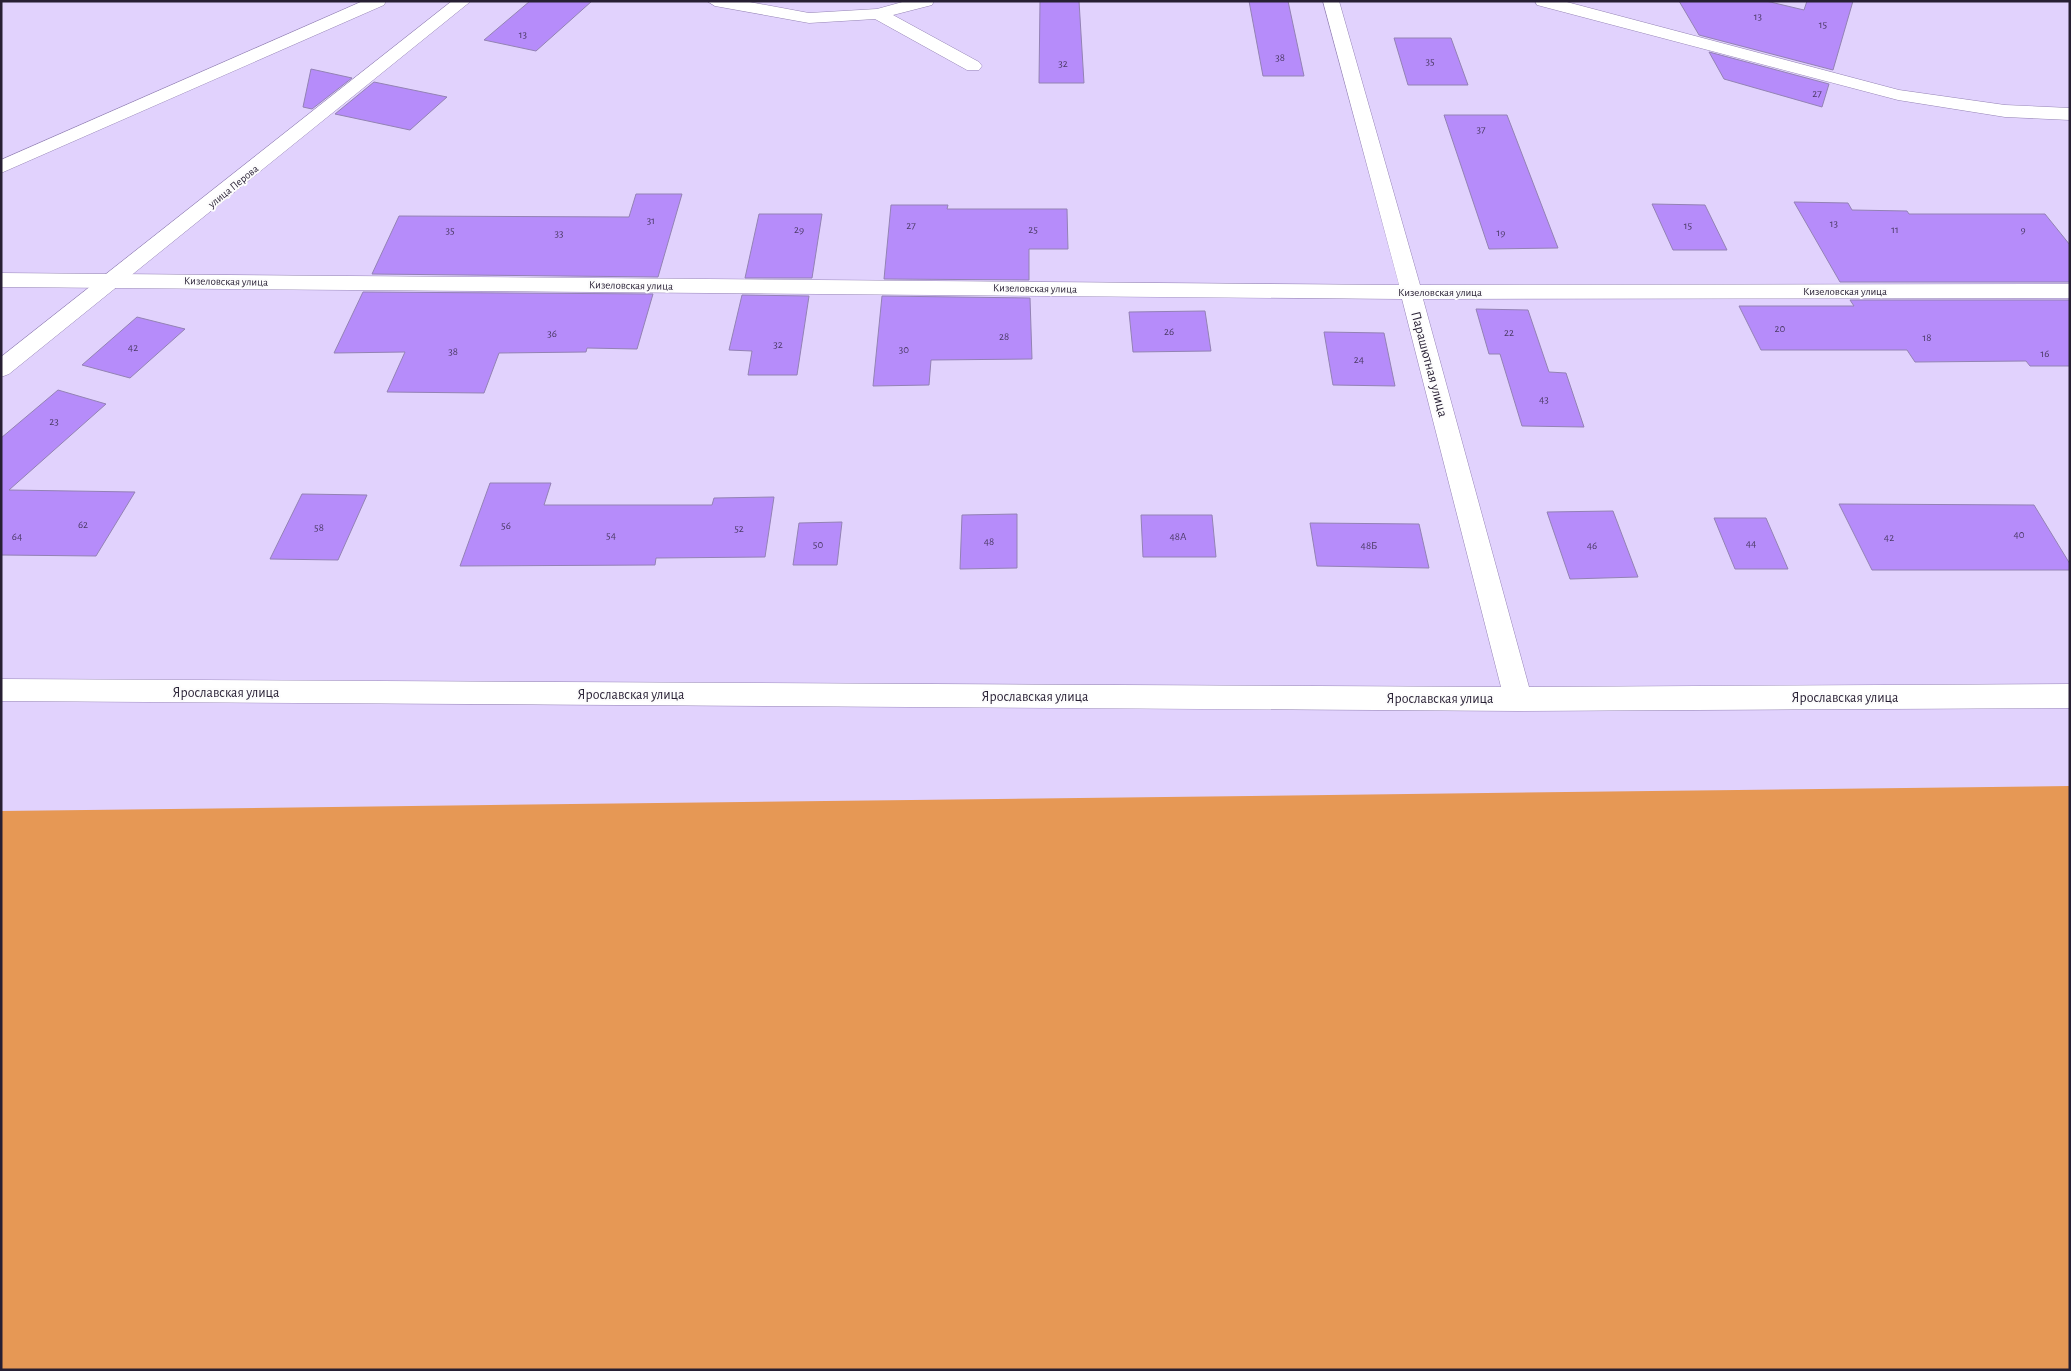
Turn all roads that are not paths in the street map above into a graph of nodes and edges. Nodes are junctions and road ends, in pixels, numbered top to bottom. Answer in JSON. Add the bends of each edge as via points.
{"nodes":[{"id":1,"x":378,"y":1,"type":"edge"},
{"id":2,"x":463,"y":1,"type":"edge"},
{"id":3,"x":715,"y":1,"type":"edge"},
{"id":4,"x":926,"y":1,"type":"edge"},
{"id":5,"x":1331,"y":1,"type":"edge"},
{"id":6,"x":1543,"y":1,"type":"edge"},
{"id":7,"x":878,"y":14,"type":"junction"},
{"id":8,"x":973,"y":66,"type":"dead end"},
{"id":9,"x":2070,"y":114,"type":"edge"},
{"id":10,"x":1,"y":167,"type":"edge"},
{"id":11,"x":1,"y":280,"type":"edge"},
{"id":12,"x":115,"y":280,"type":"junction"},
{"id":13,"x":2070,"y":291,"type":"edge"},
{"id":14,"x":1411,"y":292,"type":"junction"},
{"id":15,"x":1,"y":369,"type":"edge"},
{"id":16,"x":1,"y":690,"type":"edge"},
{"id":17,"x":2070,"y":696,"type":"edge"},
{"id":18,"x":1518,"y":699,"type":"junction"}],
"edges":[{"from":1,"to":10,"type":"street"},
{"from":2,"to":12,"type":"street","name":"улица Перова"},
{"from":3,"to":7,"type":"street","via":[[809,18]]},
{"from":4,"to":7,"type":"street"},
{"from":5,"to":14,"type":"street","name":"Парашютная улица"},
{"from":6,"to":9,"type":"street","via":[[1898,95],[2005,111]]},
{"from":7,"to":8,"type":"street"},
{"from":11,"to":12,"type":"street","name":"Кизеловская улица"},
{"from":12,"to":14,"type":"street","name":"Кизеловская улица"},
{"from":12,"to":15,"type":"street","name":"улица Перова"},
{"from":13,"to":14,"type":"street","name":"Кизеловская улица"},
{"from":14,"to":18,"type":"street","name":"Парашютная улица"},
{"from":16,"to":18,"type":"street","name":"Ярославская улица"},
{"from":17,"to":18,"type":"street","name":"Ярославская улица"}]}
